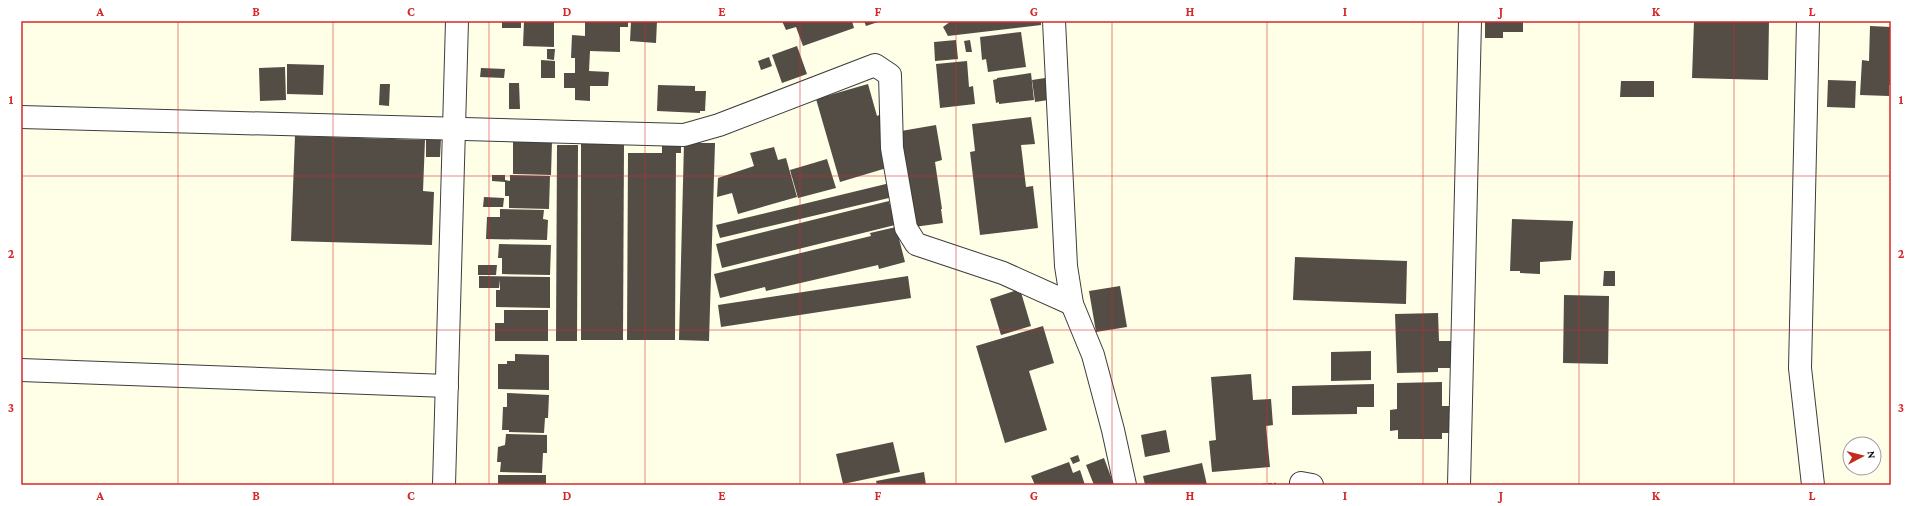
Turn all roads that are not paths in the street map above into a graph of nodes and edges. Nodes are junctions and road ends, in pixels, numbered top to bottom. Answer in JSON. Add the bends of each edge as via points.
{"nodes":[{"id":1,"x":457,"y":21,"type":"edge"},
{"id":2,"x":1054,"y":21,"type":"edge"},
{"id":3,"x":1470,"y":21,"type":"edge"},
{"id":4,"x":1808,"y":21,"type":"edge"},
{"id":5,"x":21,"y":117,"type":"edge"},
{"id":6,"x":454,"y":129,"type":"junction"},
{"id":7,"x":1072,"y":304,"type":"junction"},
{"id":8,"x":21,"y":370,"type":"edge"},
{"id":9,"x":447,"y":386,"type":"junction"},
{"id":10,"x":444,"y":485,"type":"edge"},
{"id":11,"x":1125,"y":485,"type":"edge"},
{"id":12,"x":1301,"y":485,"type":"edge"},
{"id":13,"x":1312,"y":485,"type":"edge"},
{"id":14,"x":1459,"y":485,"type":"edge"},
{"id":15,"x":1813,"y":485,"type":"edge"}],
"edges":[{"from":1,"to":6,"type":"street"},
{"from":2,"to":7,"type":"street","via":[[1066,266]]},
{"from":3,"to":14,"type":"street"},
{"from":4,"to":15,"type":"street","via":[[1800,368]]},
{"from":5,"to":6,"type":"street"},
{"from":6,"to":7,"type":"street","via":[[684,135],[875,65],[890,74],[892,148],[906,228],[916,244],[1003,273]]},
{"from":6,"to":9,"type":"street"},
{"from":7,"to":11,"type":"street","via":[[1093,355]]},
{"from":8,"to":9,"type":"street"},
{"from":9,"to":10,"type":"street"},
{"from":12,"to":13,"type":"street"}]}
